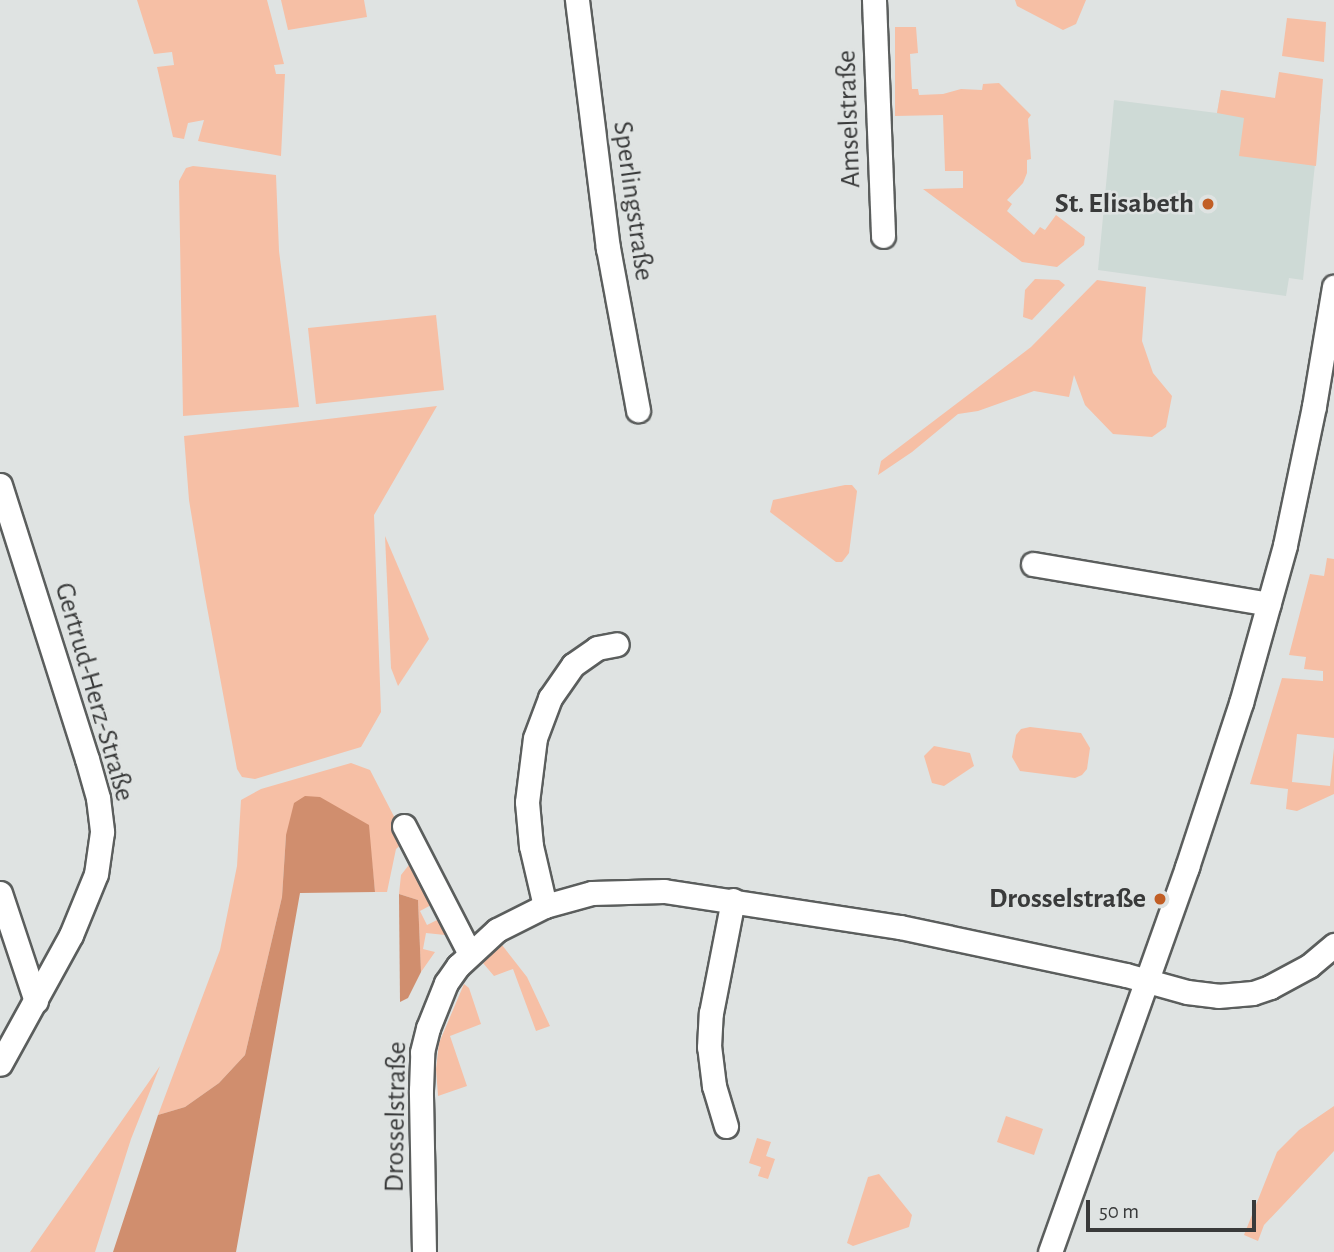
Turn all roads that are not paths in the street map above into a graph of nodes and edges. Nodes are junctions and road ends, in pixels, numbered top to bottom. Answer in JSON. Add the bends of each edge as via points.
{"nodes":[{"id":1,"x":577,"y":0,"type":"edge"},
{"id":2,"x":874,"y":0,"type":"edge"},
{"id":3,"x":883,"y":236,"type":"dead end"},
{"id":4,"x":1334,"y":287,"type":"edge"},
{"id":5,"x":638,"y":410,"type":"dead end"},
{"id":6,"x":0,"y":485,"type":"edge"},
{"id":7,"x":1033,"y":564,"type":"dead end"},
{"id":8,"x":1269,"y":604,"type":"junction"},
{"id":9,"x":617,"y":643,"type":"dead end"},
{"id":10,"x":404,"y":826,"type":"dead end"},
{"id":11,"x":0,"y":893,"type":"edge"},
{"id":12,"x":733,"y":900,"type":"junction"},
{"id":13,"x":545,"y":906,"type":"junction"},
{"id":14,"x":1334,"y":945,"type":"edge"},
{"id":15,"x":470,"y":954,"type":"junction"},
{"id":16,"x":1146,"y":980,"type":"junction"},
{"id":17,"x":36,"y":1001,"type":"junction"},
{"id":18,"x":0,"y":1064,"type":"edge"},
{"id":19,"x":726,"y":1126,"type":"dead end"},
{"id":20,"x":424,"y":1252,"type":"edge"},
{"id":21,"x":1050,"y":1252,"type":"edge"}],
"edges":[{"from":1,"to":5,"type":"street","name":"Sperlingstraße","via":[[608,248]]},
{"from":2,"to":3,"type":"street","name":"Amselstraße"},
{"from":4,"to":8,"type":"street","via":[[1314,406]]},
{"from":6,"to":17,"type":"street","name":"Gertrud-Herz-Straße","via":[[91,772],[102,832],[96,874]]},
{"from":7,"to":8,"type":"street"},
{"from":8,"to":16,"type":"street","via":[[1222,763]]},
{"from":9,"to":13,"type":"street","via":[[597,648],[573,665],[550,698],[535,738],[527,802],[531,846]]},
{"from":10,"to":15,"type":"street"},
{"from":11,"to":17,"type":"street"},
{"from":12,"to":13,"type":"street","name":"Drosselstraße","via":[[617,890]]},
{"from":12,"to":16,"type":"street","name":"Drosselstraße","via":[[888,924]]},
{"from":12,"to":19,"type":"street","via":[[709,1046],[713,1086]]},
{"from":13,"to":15,"type":"street","name":"Drosselstraße","via":[[497,930]]},
{"from":14,"to":16,"type":"street","name":"Drosselstraße","via":[[1285,980],[1252,992],[1218,996]]},
{"from":15,"to":20,"type":"street","name":"Drosselstraße","via":[[446,983],[422,1052]]},
{"from":16,"to":21,"type":"street"},
{"from":17,"to":18,"type":"street","name":"Gertrud-Herz-Straße"}]}
